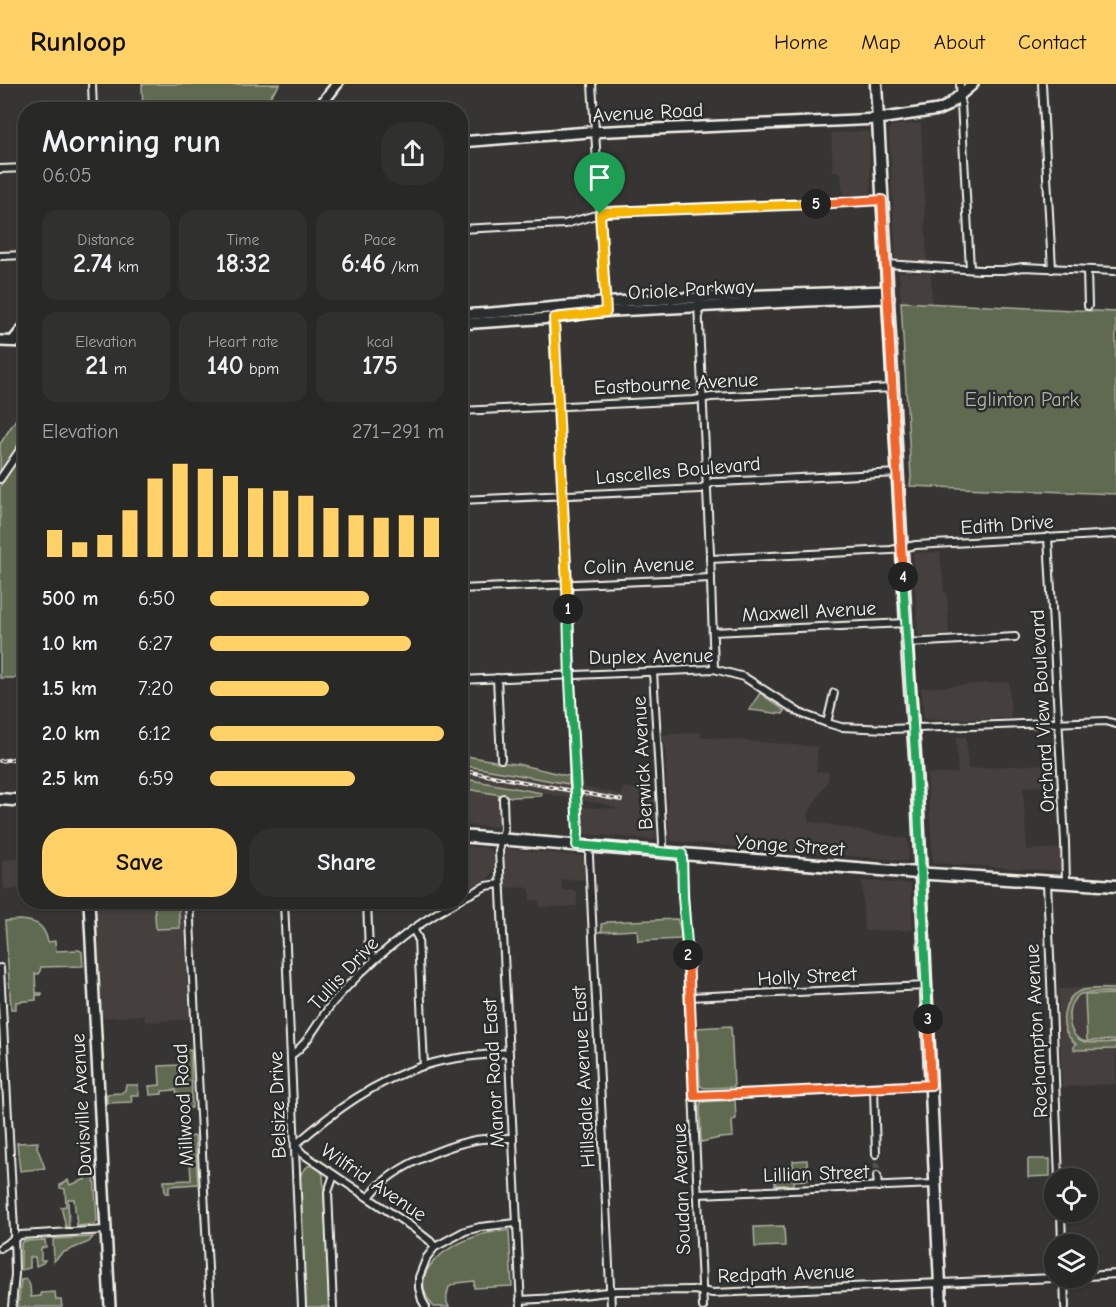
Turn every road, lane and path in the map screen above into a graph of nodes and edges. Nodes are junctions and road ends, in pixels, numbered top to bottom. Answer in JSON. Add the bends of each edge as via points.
{"nodes":[{"id":1,"x":92,"y":84,"type":"edge"},
{"id":2,"x":337,"y":84,"type":"edge"},
{"id":3,"x":592,"y":84,"type":"edge"},
{"id":4,"x":876,"y":84,"type":"edge"},
{"id":5,"x":960,"y":84,"type":"edge"},
{"id":6,"x":973,"y":84,"type":"edge"},
{"id":7,"x":1042,"y":84,"type":"edge"},
{"id":8,"x":960,"y":94,"type":"junction"},
{"id":9,"x":93,"y":102,"type":"edge"},
{"id":10,"x":323,"y":102,"type":"edge"},
{"id":11,"x":878,"y":119,"type":"junction"},
{"id":12,"x":596,"y":132,"type":"junction"},
{"id":13,"x":468,"y":141,"type":"edge"},
{"id":14,"x":18,"y":168,"type":"edge"},
{"id":15,"x":0,"y":169,"type":"edge"},
{"id":16,"x":882,"y":200,"type":"junction"},
{"id":17,"x":600,"y":214,"type":"junction"},
{"id":18,"x":468,"y":229,"type":"edge"},
{"id":19,"x":18,"y":255,"type":"edge"},
{"id":20,"x":0,"y":256,"type":"edge"},
{"id":21,"x":886,"y":264,"type":"junction"},
{"id":22,"x":970,"y":269,"type":"junction"},
{"id":23,"x":1052,"y":269,"type":"junction"},
{"id":24,"x":1087,"y":270,"type":"junction"},
{"id":25,"x":1116,"y":271,"type":"edge"},
{"id":26,"x":888,"y":295,"type":"junction"},
{"id":27,"x":866,"y":296,"type":"junction"},
{"id":28,"x":698,"y":297,"type":"junction"},
{"id":29,"x":1088,"y":306,"type":"dead end"},
{"id":30,"x":606,"y":307,"type":"junction"},
{"id":31,"x":698,"y":308,"type":"junction"},
{"id":32,"x":553,"y":313,"type":"junction"},
{"id":33,"x":468,"y":315,"type":"edge"},
{"id":34,"x":468,"y":323,"type":"edge"},
{"id":35,"x":0,"y":341,"type":"edge"},
{"id":36,"x":18,"y":341,"type":"edge"},
{"id":37,"x":893,"y":388,"type":"junction"},
{"id":38,"x":703,"y":398,"type":"junction"},
{"id":39,"x":558,"y":406,"type":"junction"},
{"id":40,"x":468,"y":411,"type":"edge"},
{"id":41,"x":18,"y":453,"type":"edge"},
{"id":42,"x":898,"y":472,"type":"junction"},
{"id":43,"x":0,"y":479,"type":"edge"},
{"id":44,"x":706,"y":486,"type":"junction"},
{"id":45,"x":562,"y":495,"type":"junction"},
{"id":46,"x":468,"y":500,"type":"edge"},
{"id":47,"x":1116,"y":534,"type":"edge"},
{"id":48,"x":1048,"y":537,"type":"junction"},
{"id":49,"x":902,"y":549,"type":"junction"},
{"id":50,"x":711,"y":559,"type":"junction"},
{"id":51,"x":711,"y":578,"type":"junction"},
{"id":52,"x":567,"y":585,"type":"junction"},
{"id":53,"x":468,"y":590,"type":"edge"},
{"id":54,"x":906,"y":623,"type":"junction"},
{"id":55,"x":713,"y":632,"type":"junction"},
{"id":56,"x":1015,"y":637,"type":"dead end"},
{"id":57,"x":907,"y":643,"type":"junction"},
{"id":58,"x":714,"y":669,"type":"junction"},
{"id":59,"x":653,"y":672,"type":"junction"},
{"id":60,"x":570,"y":675,"type":"junction"},
{"id":61,"x":497,"y":678,"type":"junction"},
{"id":62,"x":468,"y":680,"type":"edge"},
{"id":63,"x":834,"y":693,"type":"dead end"},
{"id":64,"x":827,"y":723,"type":"junction"},
{"id":65,"x":1059,"y":723,"type":"junction"},
{"id":66,"x":1116,"y":724,"type":"edge"},
{"id":67,"x":914,"y":729,"type":"junction"},
{"id":68,"x":501,"y":759,"type":"dead end"},
{"id":69,"x":503,"y":798,"type":"dead end"},
{"id":70,"x":0,"y":799,"type":"edge"},
{"id":71,"x":18,"y":800,"type":"edge"},
{"id":72,"x":468,"y":837,"type":"edge"},
{"id":73,"x":501,"y":839,"type":"junction"},
{"id":74,"x":577,"y":845,"type":"junction"},
{"id":75,"x":590,"y":846,"type":"junction"},
{"id":76,"x":662,"y":852,"type":"junction"},
{"id":77,"x":682,"y":854,"type":"junction"},
{"id":78,"x":921,"y":873,"type":"junction"},
{"id":79,"x":1047,"y":882,"type":"junction"},
{"id":80,"x":1066,"y":883,"type":"junction"},
{"id":81,"x":500,"y":884,"type":"junction"},
{"id":82,"x":1116,"y":886,"type":"edge"},
{"id":83,"x":468,"y":895,"type":"edge"},
{"id":84,"x":89,"y":909,"type":"edge"},
{"id":85,"x":189,"y":909,"type":"edge"},
{"id":86,"x":284,"y":909,"type":"edge"},
{"id":87,"x":367,"y":909,"type":"edge"},
{"id":88,"x":445,"y":909,"type":"edge"},
{"id":89,"x":413,"y":929,"type":"junction"},
{"id":90,"x":375,"y":958,"type":"junction"},
{"id":91,"x":0,"y":968,"type":"edge"},
{"id":92,"x":926,"y":986,"type":"junction"},
{"id":93,"x":689,"y":997,"type":"junction"},
{"id":94,"x":509,"y":1053,"type":"junction"},
{"id":95,"x":291,"y":1055,"type":"junction"},
{"id":96,"x":424,"y":1066,"type":"junction"},
{"id":97,"x":931,"y":1085,"type":"junction"},
{"id":98,"x":874,"y":1088,"type":"junction"},
{"id":99,"x":694,"y":1096,"type":"junction"},
{"id":100,"x":513,"y":1138,"type":"junction"},
{"id":101,"x":295,"y":1145,"type":"junction"},
{"id":102,"x":876,"y":1155,"type":"tunnel mouth"},
{"id":103,"x":1059,"y":1168,"type":"edge"},
{"id":104,"x":334,"y":1175,"type":"junction"},
{"id":105,"x":877,"y":1176,"type":"tunnel mouth"},
{"id":106,"x":935,"y":1184,"type":"junction"},
{"id":107,"x":878,"y":1187,"type":"junction"},
{"id":108,"x":698,"y":1194,"type":"junction"},
{"id":109,"x":369,"y":1198,"type":"junction"},
{"id":110,"x":516,"y":1223,"type":"junction"},
{"id":111,"x":106,"y":1230,"type":"junction"},
{"id":112,"x":14,"y":1239,"type":"junction"},
{"id":113,"x":435,"y":1246,"type":"junction"},
{"id":114,"x":0,"y":1248,"type":"edge"},
{"id":115,"x":1116,"y":1274,"type":"edge"},
{"id":116,"x":1098,"y":1275,"type":"edge"},
{"id":117,"x":1044,"y":1278,"type":"edge"},
{"id":118,"x":940,"y":1283,"type":"junction"},
{"id":119,"x":1064,"y":1288,"type":"edge"},
{"id":120,"x":610,"y":1292,"type":"junction"},
{"id":121,"x":702,"y":1292,"type":"junction"},
{"id":122,"x":520,"y":1304,"type":"edge"},
{"id":123,"x":12,"y":1307,"type":"edge"},
{"id":124,"x":110,"y":1307,"type":"edge"},
{"id":125,"x":210,"y":1307,"type":"edge"},
{"id":126,"x":302,"y":1307,"type":"edge"},
{"id":127,"x":333,"y":1307,"type":"edge"},
{"id":128,"x":426,"y":1307,"type":"edge"},
{"id":129,"x":611,"y":1307,"type":"edge"},
{"id":130,"x":703,"y":1307,"type":"edge"},
{"id":131,"x":941,"y":1307,"type":"edge"},
{"id":132,"x":1065,"y":1307,"type":"edge"}],
"edges":[{"from":1,"to":9,"type":"street"},
{"from":2,"to":10,"type":"street"},
{"from":3,"to":12,"type":"street"},
{"from":4,"to":11,"type":"main road"},
{"from":5,"to":8,"type":"street"},
{"from":6,"to":8,"type":"street","name":"Avenue Road"},
{"from":7,"to":23,"type":"street"},
{"from":8,"to":11,"type":"street","name":"Avenue Road","via":[[938,110]]},
{"from":8,"to":22,"type":"street"},
{"from":11,"to":12,"type":"street","name":"Avenue Road"},
{"from":11,"to":16,"type":"main road"},
{"from":12,"to":13,"type":"street","name":"Avenue Road"},
{"from":12,"to":17,"type":"street"},
{"from":14,"to":15,"type":"street"},
{"from":16,"to":17,"type":"street"},
{"from":16,"to":21,"type":"main road"},
{"from":17,"to":18,"type":"street","via":[[565,224]]},
{"from":17,"to":30,"type":"street"},
{"from":19,"to":20,"type":"street"},
{"from":21,"to":22,"type":"street"},
{"from":21,"to":26,"type":"main road"},
{"from":22,"to":23,"type":"street"},
{"from":23,"to":24,"type":"street"},
{"from":24,"to":25,"type":"street"},
{"from":24,"to":29,"type":"street"},
{"from":26,"to":27,"type":"street","name":"Oriole Parkway"},
{"from":26,"to":37,"type":"main road"},
{"from":27,"to":28,"type":"street","name":"Oriole Parkway"},
{"from":27,"to":31,"type":"street","name":"Oriole Parkway"},
{"from":28,"to":30,"type":"street","name":"Oriole Parkway"},
{"from":28,"to":31,"type":"street"},
{"from":30,"to":31,"type":"street","name":"Oriole Parkway"},
{"from":30,"to":32,"type":"street","name":"Oriole Parkway"},
{"from":31,"to":38,"type":"street"},
{"from":32,"to":33,"type":"street","name":"Oriole Parkway"},
{"from":32,"to":34,"type":"street","name":"Oriole Parkway"},
{"from":32,"to":39,"type":"street"},
{"from":35,"to":36,"type":"street"},
{"from":37,"to":38,"type":"street","name":"Eastbourne Avenue"},
{"from":37,"to":42,"type":"main road"},
{"from":38,"to":39,"type":"street","name":"Eastbourne Avenue"},
{"from":38,"to":44,"type":"street"},
{"from":39,"to":40,"type":"street","name":"Eastbourne Avenue"},
{"from":39,"to":45,"type":"street"},
{"from":41,"to":43,"type":"street"},
{"from":42,"to":44,"type":"street","name":"Lascelles Boulevard","via":[[712,482]]},
{"from":42,"to":49,"type":"main road"},
{"from":44,"to":45,"type":"street","name":"Lascelles Boulevard"},
{"from":44,"to":50,"type":"street"},
{"from":45,"to":46,"type":"street","name":"Lascelles Boulevard"},
{"from":45,"to":52,"type":"street"},
{"from":47,"to":48,"type":"street","name":"Edith Drive"},
{"from":48,"to":49,"type":"street","name":"Edith Drive","via":[[913,545]]},
{"from":48,"to":65,"type":"street","name":"Orchard View Boulevard"},
{"from":49,"to":50,"type":"street","name":"Colin Avenue"},
{"from":49,"to":54,"type":"main road"},
{"from":50,"to":51,"type":"street"},
{"from":51,"to":52,"type":"street","name":"Colin Avenue"},
{"from":51,"to":55,"type":"street"},
{"from":52,"to":53,"type":"street","name":"Colin Avenue"},
{"from":52,"to":60,"type":"street"},
{"from":54,"to":55,"type":"street","name":"Maxwell Avenue"},
{"from":54,"to":57,"type":"main road"},
{"from":55,"to":58,"type":"street"},
{"from":56,"to":57,"type":"street"},
{"from":57,"to":67,"type":"main road"},
{"from":58,"to":59,"type":"street","name":"Duplex Avenue"},
{"from":58,"to":64,"type":"street","name":"Duplex Avenue","via":[[744,677],[800,713]]},
{"from":59,"to":60,"type":"street","name":"Duplex Avenue"},
{"from":59,"to":76,"type":"street","name":"Berwick Avenue"},
{"from":60,"to":61,"type":"street","name":"Duplex Avenue"},
{"from":60,"to":74,"type":"street","bridge":true},
{"from":61,"to":62,"type":"street","name":"Duplex Avenue"},
{"from":61,"to":68,"type":"street"},
{"from":63,"to":64,"type":"street"},
{"from":64,"to":67,"type":"street","name":"Duplex Avenue","via":[[864,729]]},
{"from":65,"to":66,"type":"street","name":"Duplex Avenue"},
{"from":65,"to":67,"type":"street","name":"Duplex Avenue"},
{"from":65,"to":80,"type":"street","name":"Orchard View Boulevard"},
{"from":67,"to":78,"type":"main road"},
{"from":69,"to":73,"type":"street","name":"Manor Road East"},
{"from":70,"to":71,"type":"main road"},
{"from":72,"to":73,"type":"main road","name":"Yonge Street"},
{"from":73,"to":74,"type":"main road","name":"Yonge Street"},
{"from":73,"to":81,"type":"street","name":"Manor Road East"},
{"from":74,"to":75,"type":"main road","name":"Yonge Street"},
{"from":75,"to":76,"type":"main road","name":"Yonge Street"},
{"from":75,"to":120,"type":"street","name":"Hillsdale Avenue East"},
{"from":76,"to":77,"type":"main road","name":"Yonge Street"},
{"from":77,"to":78,"type":"main road","name":"Yonge Street"},
{"from":77,"to":93,"type":"street","name":"Soudan Avenue"},
{"from":78,"to":79,"type":"main road","name":"Yonge Street"},
{"from":78,"to":92,"type":"main road"},
{"from":79,"to":80,"type":"main road","name":"Yonge Street"},
{"from":79,"to":103,"type":"street","name":"Roehampton Avenue"},
{"from":80,"to":82,"type":"main road","name":"Yonge Street"},
{"from":81,"to":83,"type":"street"},
{"from":81,"to":94,"type":"street","name":"Manor Road East"},
{"from":84,"to":111,"type":"street","name":"Davisville Avenue"},
{"from":85,"to":125,"type":"street","name":"Millwood Road"},
{"from":86,"to":95,"type":"street","name":"Belsize Drive"},
{"from":87,"to":90,"type":"street","via":[[369,952]]},
{"from":88,"to":89,"type":"street","name":"Tullis Drive"},
{"from":89,"to":90,"type":"street","name":"Tullis Drive"},
{"from":89,"to":96,"type":"street","via":[[418,938]]},
{"from":90,"to":95,"type":"street","name":"Tullis Drive"},
{"from":91,"to":112,"type":"street"},
{"from":92,"to":93,"type":"street","name":"Holly Street"},
{"from":92,"to":97,"type":"main road"},
{"from":93,"to":99,"type":"street","name":"Soudan Avenue"},
{"from":94,"to":96,"type":"street","via":[[454,1058]]},
{"from":94,"to":100,"type":"street","name":"Manor Road East"},
{"from":95,"to":101,"type":"street","name":"Belsize Drive"},
{"from":96,"to":101,"type":"street","via":[[355,1097]]},
{"from":97,"to":98,"type":"street"},
{"from":97,"to":106,"type":"main road"},
{"from":98,"to":99,"type":"street"},
{"from":98,"to":102,"type":"street"},
{"from":99,"to":108,"type":"street","name":"Soudan Avenue"},
{"from":100,"to":109,"type":"street","via":[[476,1140],[428,1156],[392,1175]]},
{"from":100,"to":110,"type":"street","name":"Manor Road East"},
{"from":101,"to":104,"type":"street","name":"Wilfrid Avenue"},
{"from":101,"to":126,"type":"street","name":"Belsize Drive"},
{"from":104,"to":109,"type":"street","name":"Wilfrid Avenue"},
{"from":104,"to":127,"type":"street","via":[[328,1192]]},
{"from":105,"to":107,"type":"street"},
{"from":106,"to":107,"type":"street","name":"Lillian Street"},
{"from":106,"to":118,"type":"main road"},
{"from":107,"to":108,"type":"street","name":"Lillian Street"},
{"from":108,"to":121,"type":"street","name":"Soudan Avenue"},
{"from":109,"to":113,"type":"street","name":"Wilfrid Avenue"},
{"from":110,"to":113,"type":"street","via":[[480,1227]]},
{"from":110,"to":122,"type":"street","name":"Manor Road East"},
{"from":111,"to":112,"type":"street","via":[[20,1235]]},
{"from":111,"to":124,"type":"street","name":"Davisville Avenue"},
{"from":112,"to":114,"type":"street"},
{"from":112,"to":123,"type":"street"},
{"from":113,"to":128,"type":"street","via":[[419,1277]]},
{"from":115,"to":116,"type":"street"},
{"from":117,"to":118,"type":"street","name":"Redpath Avenue"},
{"from":118,"to":121,"type":"street","name":"Redpath Avenue"},
{"from":118,"to":131,"type":"main road"},
{"from":119,"to":132,"type":"street"},
{"from":120,"to":121,"type":"street","name":"Redpath Avenue"},
{"from":120,"to":122,"type":"street","name":"Redpath Avenue"},
{"from":120,"to":129,"type":"street","name":"Hillsdale Avenue East"},
{"from":121,"to":130,"type":"street","name":"Soudan Avenue"}]}
